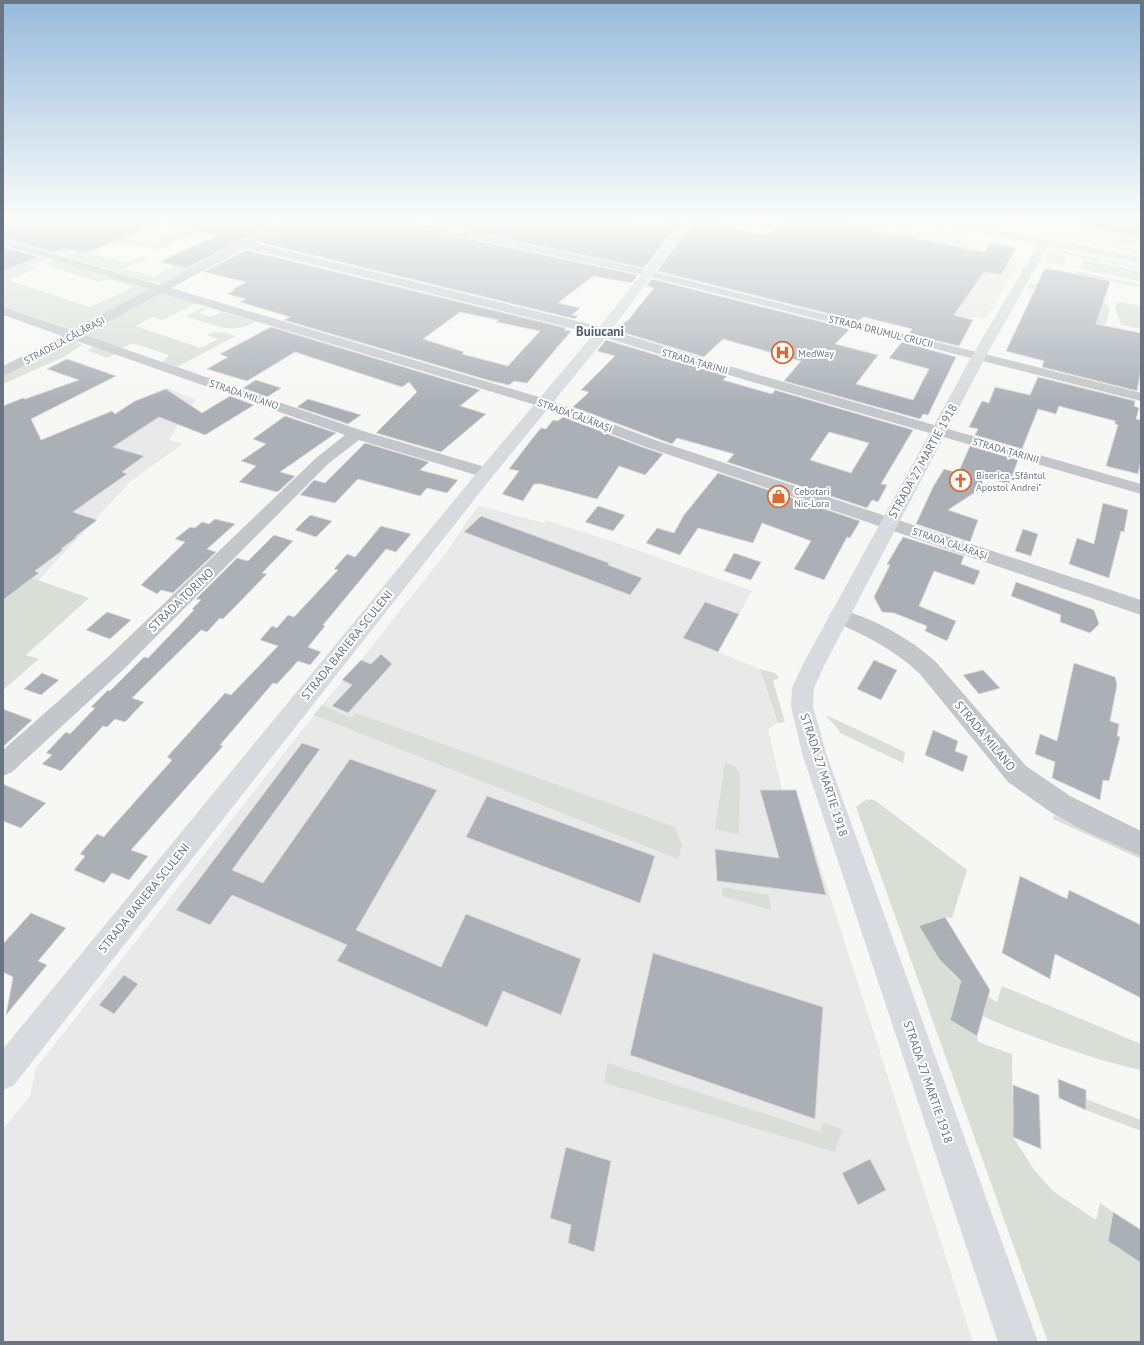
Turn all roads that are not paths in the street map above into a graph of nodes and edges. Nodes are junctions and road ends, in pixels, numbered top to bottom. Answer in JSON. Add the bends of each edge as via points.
{"nodes":[{"id":1,"x":134,"y":280,"type":"edge"},
{"id":2,"x":178,"y":280,"type":"edge"},
{"id":3,"x":388,"y":280,"type":"edge"},
{"id":4,"x":643,"y":280,"type":"edge"},
{"id":5,"x":670,"y":280,"type":"edge"},
{"id":6,"x":1023,"y":280,"type":"edge"},
{"id":7,"x":162,"y":288,"type":"junction"},
{"id":8,"x":3,"y":311,"type":"edge"},
{"id":9,"x":602,"y":333,"type":"junction"},
{"id":10,"x":74,"y":335,"type":"junction"},
{"id":11,"x":979,"y":356,"type":"junction"},
{"id":12,"x":3,"y":372,"type":"edge"},
{"id":13,"x":1141,"y":397,"type":"edge"},
{"id":14,"x":544,"y":403,"type":"junction"},
{"id":15,"x":940,"y":432,"type":"junction"},
{"id":16,"x":357,"y":434,"type":"junction"},
{"id":17,"x":486,"y":473,"type":"junction"},
{"id":18,"x":1141,"y":489,"type":"edge"},
{"id":19,"x":889,"y":522,"type":"junction"},
{"id":20,"x":1141,"y":608,"type":"edge"},
{"id":21,"x":840,"y":616,"type":"junction"},
{"id":22,"x":3,"y":765,"type":"edge"},
{"id":23,"x":1141,"y":844,"type":"edge"},
{"id":24,"x":3,"y":1074,"type":"edge"},
{"id":25,"x":1018,"y":1342,"type":"edge"}],
"edges":[{"from":1,"to":7,"type":"street","name":"STRADA CĂLĂRAȘI"},
{"from":2,"to":7,"type":"street","name":"STRADELA CĂLĂRAȘI"},
{"from":3,"to":9,"type":"street","name":"STRADA ȚARINII","via":[[538,315]]},
{"from":4,"to":9,"type":"main road","name":"STRADA BARIERA SCULENI"},
{"from":5,"to":11,"type":"street","name":"STRADA DRUMUL CRUCII"},
{"from":6,"to":11,"type":"main road","name":"STRADA 27 MARTIE 1918"},
{"from":7,"to":10,"type":"street","name":"STRADELA CĂLĂRAȘI"},
{"from":7,"to":14,"type":"street","name":"STRADA CĂLĂRAȘI"},
{"from":8,"to":10,"type":"street","name":"STRADA MILANO"},
{"from":9,"to":14,"type":"main road","name":"STRADA BARIERA SCULENI"},
{"from":9,"to":15,"type":"street","name":"STRADA ȚARINII"},
{"from":10,"to":12,"type":"street","name":"STRADELA CĂLĂRAȘI"},
{"from":10,"to":16,"type":"street","name":"STRADA MILANO"},
{"from":11,"to":13,"type":"street","name":"STRADA DRUMUL CRUCII"},
{"from":11,"to":15,"type":"main road","name":"STRADA 27 MARTIE 1918"},
{"from":14,"to":17,"type":"main road","name":"STRADA BARIERA SCULENI"},
{"from":14,"to":19,"type":"street","name":"STRADA CĂLĂRAȘI","via":[[649,443]]},
{"from":15,"to":18,"type":"street","name":"STRADA ȚARINII"},
{"from":15,"to":19,"type":"main road","name":"STRADA 27 MARTIE 1918"},
{"from":16,"to":17,"type":"street","name":"STRADA MILANO"},
{"from":16,"to":22,"type":"street","name":"STRADA TORINO","via":[[322,461],[116,663]]},
{"from":17,"to":24,"type":"main road","name":"STRADA BARIERA SCULENI"},
{"from":19,"to":20,"type":"street","name":"STRADA CĂLĂRAȘI"},
{"from":19,"to":21,"type":"main road","name":"STRADA 27 MARTIE 1918"},
{"from":21,"to":23,"type":"street","name":"STRADA MILANO","via":[[882,633],[912,653],[928,668],[1017,774],[1045,797]]},
{"from":21,"to":25,"type":"main road","name":"STRADA 27 MARTIE 1918","via":[[820,649],[803,688],[802,706],[807,728]]}]}
